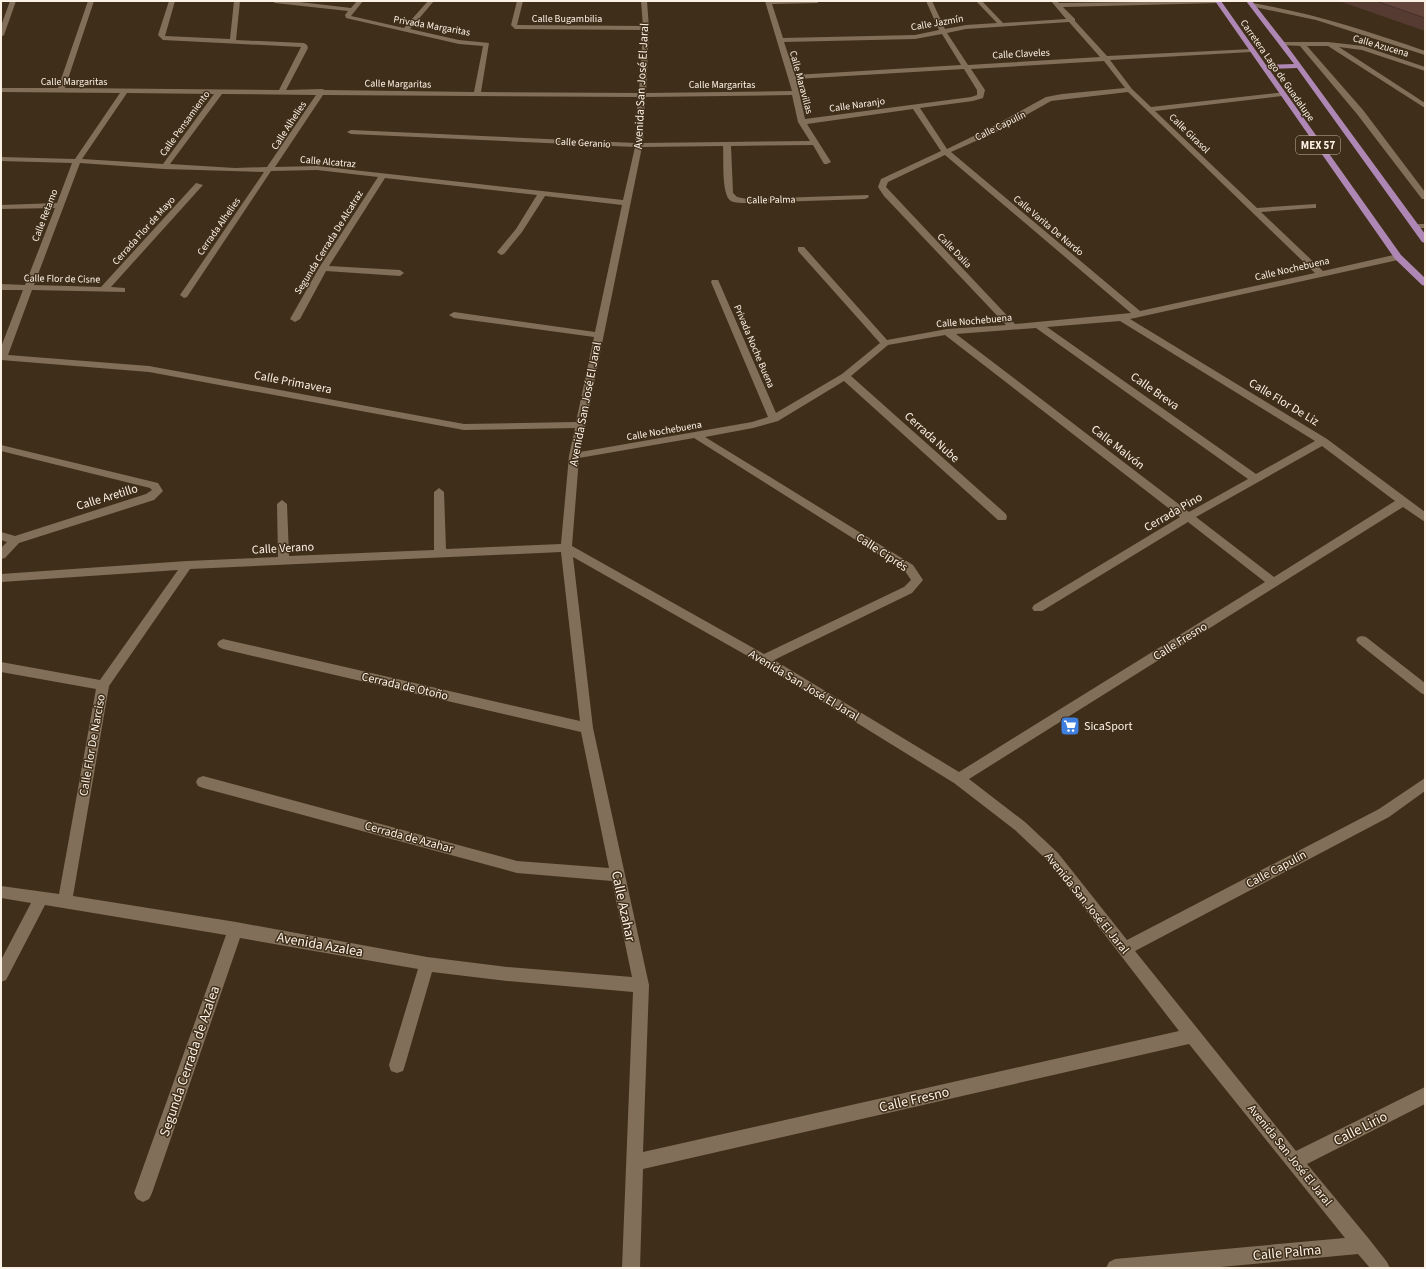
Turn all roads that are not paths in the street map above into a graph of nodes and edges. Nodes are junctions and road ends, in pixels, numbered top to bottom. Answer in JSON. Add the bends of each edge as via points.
{"nodes":[{"id":1,"x":13,"y":1,"type":"edge"},
{"id":2,"x":91,"y":1,"type":"edge"},
{"id":3,"x":172,"y":1,"type":"edge"},
{"id":4,"x":237,"y":1,"type":"edge"},
{"id":5,"x":275,"y":1,"type":"edge"},
{"id":6,"x":360,"y":1,"type":"edge"},
{"id":7,"x":431,"y":1,"type":"edge"},
{"id":8,"x":520,"y":1,"type":"edge"},
{"id":9,"x":644,"y":1,"type":"edge"},
{"id":10,"x":768,"y":1,"type":"edge"},
{"id":11,"x":817,"y":1,"type":"edge"},
{"id":12,"x":929,"y":1,"type":"edge"},
{"id":13,"x":980,"y":1,"type":"edge"},
{"id":14,"x":1218,"y":1,"type":"edge"},
{"id":15,"x":288,"y":2,"type":"edge"},
{"id":16,"x":1056,"y":3,"type":"edge"},
{"id":17,"x":1251,"y":3,"type":"edge"},
{"id":18,"x":352,"y":10,"type":"junction"},
{"id":19,"x":1072,"y":20,"type":"junction"},
{"id":20,"x":1002,"y":24,"type":"junction"},
{"id":21,"x":646,"y":28,"type":"junction"},
{"id":22,"x":406,"y":30,"type":"junction"},
{"id":23,"x":943,"y":31,"type":"junction"},
{"id":24,"x":1,"y":35,"type":"edge"},
{"id":25,"x":780,"y":40,"type":"junction"},
{"id":26,"x":233,"y":41,"type":"junction"},
{"id":27,"x":1282,"y":44,"type":"junction"},
{"id":28,"x":1302,"y":44,"type":"junction"},
{"id":29,"x":1328,"y":44,"type":"junction"},
{"id":30,"x":1251,"y":50,"type":"junction"},
{"id":31,"x":1425,"y":53,"type":"edge"},
{"id":32,"x":1106,"y":58,"type":"junction"},
{"id":33,"x":1297,"y":66,"type":"junction"},
{"id":34,"x":967,"y":67,"type":"junction"},
{"id":35,"x":1264,"y":67,"type":"junction"},
{"id":36,"x":1425,"y":69,"type":"edge"},
{"id":37,"x":792,"y":77,"type":"junction"},
{"id":38,"x":1,"y":90,"type":"edge"},
{"id":39,"x":1130,"y":90,"type":"junction"},
{"id":40,"x":61,"y":91,"type":"junction"},
{"id":41,"x":125,"y":91,"type":"junction"},
{"id":42,"x":220,"y":91,"type":"junction"},
{"id":43,"x":282,"y":91,"type":"junction"},
{"id":44,"x":322,"y":91,"type":"junction"},
{"id":45,"x":795,"y":93,"type":"junction"},
{"id":46,"x":477,"y":94,"type":"junction"},
{"id":47,"x":1282,"y":94,"type":"junction"},
{"id":48,"x":641,"y":95,"type":"junction"},
{"id":49,"x":915,"y":106,"type":"junction"},
{"id":50,"x":1425,"y":106,"type":"edge"},
{"id":51,"x":1150,"y":109,"type":"junction"},
{"id":52,"x":802,"y":122,"type":"junction"},
{"id":53,"x":351,"y":132,"type":"dead end"},
{"id":54,"x":814,"y":143,"type":"junction"},
{"id":55,"x":727,"y":144,"type":"junction"},
{"id":56,"x":639,"y":145,"type":"junction"},
{"id":57,"x":945,"y":151,"type":"junction"},
{"id":58,"x":1,"y":159,"type":"edge"},
{"id":59,"x":77,"y":161,"type":"junction"},
{"id":60,"x":827,"y":162,"type":"dead end"},
{"id":61,"x":164,"y":167,"type":"junction"},
{"id":62,"x":271,"y":170,"type":"junction"},
{"id":63,"x":382,"y":177,"type":"junction"},
{"id":64,"x":199,"y":185,"type":"dead end"},
{"id":65,"x":882,"y":188,"type":"joint"},
{"id":66,"x":542,"y":194,"type":"junction"},
{"id":67,"x":865,"y":197,"type":"dead end"},
{"id":68,"x":1425,"y":197,"type":"edge"},
{"id":69,"x":628,"y":202,"type":"junction"},
{"id":70,"x":60,"y":205,"type":"junction"},
{"id":71,"x":1313,"y":206,"type":"dead end"},
{"id":72,"x":1,"y":207,"type":"edge"},
{"id":73,"x":1256,"y":210,"type":"junction"},
{"id":74,"x":1415,"y":226,"type":"junction"},
{"id":75,"x":1425,"y":226,"type":"edge"},
{"id":76,"x":1425,"y":240,"type":"edge"},
{"id":77,"x":801,"y":249,"type":"dead end"},
{"id":78,"x":501,"y":252,"type":"dead end"},
{"id":79,"x":1398,"y":257,"type":"junction"},
{"id":80,"x":323,"y":268,"type":"junction"},
{"id":81,"x":400,"y":273,"type":"dead end"},
{"id":82,"x":1320,"y":273,"type":"junction"},
{"id":83,"x":715,"y":282,"type":"dead end"},
{"id":84,"x":1425,"y":283,"type":"edge"},
{"id":85,"x":1,"y":287,"type":"edge"},
{"id":86,"x":28,"y":288,"type":"junction"},
{"id":87,"x":103,"y":290,"type":"junction"},
{"id":88,"x":122,"y":290,"type":"dead end"},
{"id":89,"x":184,"y":295,"type":"dead end"},
{"id":90,"x":454,"y":315,"type":"dead end"},
{"id":91,"x":1139,"y":315,"type":"junction"},
{"id":92,"x":1122,"y":318,"type":"junction"},
{"id":93,"x":295,"y":319,"type":"dead end"},
{"id":94,"x":1038,"y":325,"type":"junction"},
{"id":95,"x":1013,"y":327,"type":"junction"},
{"id":96,"x":947,"y":332,"type":"junction"},
{"id":97,"x":598,"y":334,"type":"junction"},
{"id":98,"x":885,"y":343,"type":"junction"},
{"id":99,"x":2,"y":357,"type":"edge"},
{"id":100,"x":845,"y":376,"type":"junction"},
{"id":101,"x":774,"y":418,"type":"junction"},
{"id":102,"x":580,"y":425,"type":"junction"},
{"id":103,"x":697,"y":436,"type":"junction"},
{"id":104,"x":1323,"y":441,"type":"junction"},
{"id":105,"x":1,"y":448,"type":"edge"},
{"id":106,"x":574,"y":456,"type":"junction"},
{"id":107,"x":1256,"y":479,"type":"junction"},
{"id":108,"x":439,"y":492,"type":"dead end"},
{"id":109,"x":1402,"y":502,"type":"junction"},
{"id":110,"x":282,"y":504,"type":"dead end"},
{"id":111,"x":1002,"y":517,"type":"dead end"},
{"id":112,"x":1188,"y":518,"type":"junction"},
{"id":113,"x":1425,"y":518,"type":"edge"},
{"id":114,"x":1,"y":536,"type":"edge"},
{"id":115,"x":15,"y":540,"type":"junction"},
{"id":116,"x":566,"y":548,"type":"junction"},
{"id":117,"x":440,"y":554,"type":"junction"},
{"id":118,"x":1,"y":555,"type":"edge"},
{"id":119,"x":284,"y":561,"type":"junction"},
{"id":120,"x":187,"y":565,"type":"junction"},
{"id":121,"x":1,"y":578,"type":"edge"},
{"id":122,"x":1273,"y":582,"type":"junction"},
{"id":123,"x":1038,"y":608,"type":"dead end"},
{"id":124,"x":1362,"y":640,"type":"dead end"},
{"id":125,"x":223,"y":644,"type":"dead end"},
{"id":126,"x":764,"y":660,"type":"junction"},
{"id":127,"x":1,"y":667,"type":"edge"},
{"id":128,"x":103,"y":685,"type":"junction"},
{"id":129,"x":1425,"y":690,"type":"edge"},
{"id":130,"x":587,"y":728,"type":"junction"},
{"id":131,"x":959,"y":779,"type":"junction"},
{"id":132,"x":203,"y":782,"type":"dead end"},
{"id":133,"x":1425,"y":784,"type":"edge"},
{"id":134,"x":618,"y":874,"type":"junction"},
{"id":135,"x":1,"y":892,"type":"edge"},
{"id":136,"x":41,"y":898,"type":"junction"},
{"id":137,"x":65,"y":902,"type":"junction"},
{"id":138,"x":236,"y":929,"type":"junction"},
{"id":139,"x":1124,"y":949,"type":"junction"},
{"id":140,"x":427,"y":964,"type":"junction"},
{"id":141,"x":1,"y":975,"type":"edge"},
{"id":142,"x":640,"y":985,"type":"junction"},
{"id":143,"x":1192,"y":1036,"type":"junction"},
{"id":144,"x":396,"y":1065,"type":"dead end"},
{"id":145,"x":1425,"y":1095,"type":"edge"},
{"id":146,"x":1294,"y":1161,"type":"junction"},
{"id":147,"x":636,"y":1162,"type":"junction"},
{"id":148,"x":143,"y":1193,"type":"dead end"},
{"id":149,"x":1363,"y":1245,"type":"junction"},
{"id":150,"x":632,"y":1268,"type":"edge"},
{"id":151,"x":1115,"y":1268,"type":"edge"},
{"id":152,"x":1381,"y":1268,"type":"edge"}],
"edges":[{"from":1,"to":24,"type":"street"},
{"from":2,"to":40,"type":"street"},
{"from":3,"to":26,"type":"street","via":[[161,35],[163,38]]},
{"from":4,"to":26,"type":"street"},
{"from":5,"to":15,"type":"street"},
{"from":6,"to":18,"type":"street"},
{"from":7,"to":22,"type":"street"},
{"from":8,"to":21,"type":"street","name":"Calle Bugambilia","via":[[515,27]]},
{"from":9,"to":21,"type":"street","name":"Avenida San José El Jaral"},
{"from":10,"to":11,"type":"street"},
{"from":10,"to":25,"type":"street","name":"Calle Maravillas"},
{"from":12,"to":23,"type":"street"},
{"from":13,"to":20,"type":"street"},
{"from":14,"to":16,"type":"street"},
{"from":14,"to":30,"type":"main road","name":"Carretera Lago de Guadalupe","number":"MEX 57"},
{"from":15,"to":18,"type":"street"},
{"from":16,"to":19,"type":"street","name":"Calle Girasol"},
{"from":17,"to":27,"type":"main road","name":"Carretera Lago de Guadalupe","number":"MEX 57"},
{"from":17,"to":31,"type":"street","via":[[1328,20]]},
{"from":18,"to":22,"type":"street","name":"Privada Margaritas","via":[[348,17]]},
{"from":19,"to":20,"type":"street","name":"Calle Jazmín"},
{"from":19,"to":32,"type":"street","name":"Calle Girasol"},
{"from":20,"to":23,"type":"street","name":"Calle Jazmín"},
{"from":21,"to":48,"type":"street","name":"Avenida San José El Jaral"},
{"from":22,"to":46,"type":"street","name":"Privada Margaritas","via":[[459,42],[487,44]]},
{"from":23,"to":25,"type":"street","name":"Calle Jazmín","via":[[915,37]]},
{"from":23,"to":34,"type":"street"},
{"from":25,"to":37,"type":"street","name":"Calle Maravillas"},
{"from":26,"to":43,"type":"street","via":[[304,45],[305,48]]},
{"from":27,"to":28,"type":"street","name":"Calle Azucena"},
{"from":27,"to":33,"type":"main road","name":"Carretera Lago de Guadalupe","number":"MEX 57"},
{"from":28,"to":29,"type":"street","name":"Calle Azucena"},
{"from":28,"to":68,"type":"street","via":[[1360,112]]},
{"from":29,"to":36,"type":"street","name":"Calle Azucena","via":[[1363,48]]},
{"from":29,"to":50,"type":"street"},
{"from":30,"to":32,"type":"street","name":"Calle Claveles"},
{"from":30,"to":35,"type":"main road","name":"Carretera Lago de Guadalupe","number":"MEX 57"},
{"from":32,"to":34,"type":"street","name":"Calle Claveles"},
{"from":32,"to":39,"type":"street","name":"Calle Girasol"},
{"from":33,"to":35,"type":"main road"},
{"from":33,"to":74,"type":"main road","name":"Carretera Lago de Guadalupe","number":"MEX 57"},
{"from":34,"to":37,"type":"street","name":"Calle Claveles"},
{"from":34,"to":49,"type":"street","name":"Calle Naranjo","via":[[981,90],[980,96]]},
{"from":35,"to":47,"type":"main road","name":"Carretera Lago de Guadalupe","number":"MEX 57"},
{"from":37,"to":45,"type":"street","name":"Calle Maravillas"},
{"from":38,"to":40,"type":"street","name":"Calle Margaritas"},
{"from":39,"to":51,"type":"street","name":"Calle Girasol"},
{"from":39,"to":57,"type":"street","name":"Calle Capulín","via":[[1050,99],[993,130]]},
{"from":40,"to":41,"type":"street","name":"Calle Margaritas"},
{"from":41,"to":42,"type":"street","name":"Calle Margaritas"},
{"from":41,"to":59,"type":"street","name":"Calle Retamo"},
{"from":42,"to":43,"type":"street","name":"Calle Margaritas"},
{"from":42,"to":61,"type":"street","name":"Calle Pensamiento"},
{"from":43,"to":44,"type":"street","name":"Calle Margaritas"},
{"from":44,"to":46,"type":"street","name":"Calle Margaritas"},
{"from":44,"to":62,"type":"street","name":"Calle Alhelies"},
{"from":45,"to":48,"type":"street","name":"Calle Margaritas"},
{"from":45,"to":52,"type":"street","name":"Calle Maravillas"},
{"from":46,"to":48,"type":"street","name":"Calle Margaritas"},
{"from":47,"to":51,"type":"street"},
{"from":47,"to":79,"type":"main road","name":"Carretera Lago de Guadalupe","number":"MEX 57"},
{"from":48,"to":56,"type":"street","name":"Avenida San José El Jaral"},
{"from":49,"to":52,"type":"street","name":"Calle Naranjo"},
{"from":49,"to":57,"type":"street"},
{"from":51,"to":73,"type":"street","name":"Calle Girasol"},
{"from":52,"to":54,"type":"street","name":"Calle Maravillas"},
{"from":53,"to":56,"type":"street","name":"Calle Geranio"},
{"from":54,"to":55,"type":"street","name":"Calle Geranio"},
{"from":54,"to":60,"type":"street","name":"Calle Maravillas"},
{"from":55,"to":56,"type":"street","name":"Calle Geranio"},
{"from":55,"to":67,"type":"street","name":"Calle Palma","via":[[729,193],[734,199],[748,201]]},
{"from":56,"to":69,"type":"street","name":"Avenida San José El Jaral"},
{"from":57,"to":65,"type":"street","name":"Calle Capulín","via":[[884,181]]},
{"from":57,"to":91,"type":"street","name":"Calle Varita De Nardo"},
{"from":58,"to":59,"type":"street","name":"Calle Alcatraz"},
{"from":59,"to":61,"type":"street","name":"Calle Alcatraz"},
{"from":59,"to":70,"type":"street","name":"Calle Retamo"},
{"from":61,"to":62,"type":"street","name":"Calle Alcatraz"},
{"from":62,"to":63,"type":"street","name":"Calle Alcatraz","via":[[317,168]]},
{"from":62,"to":89,"type":"street","name":"Cerrada Alhelies"},
{"from":63,"to":66,"type":"street","name":"Calle Alcatraz"},
{"from":63,"to":80,"type":"street","name":"Segunda Cerrada De Alcatraz"},
{"from":64,"to":87,"type":"street","name":"Cerrada Flor de Mayo"},
{"from":65,"to":95,"type":"street","name":"Calle Dalia"},
{"from":66,"to":69,"type":"street","name":"Calle Alcatraz"},
{"from":66,"to":78,"type":"street"},
{"from":69,"to":97,"type":"street","name":"Avenida San José El Jaral"},
{"from":70,"to":72,"type":"street"},
{"from":70,"to":86,"type":"street","name":"Calle Retamo"},
{"from":71,"to":73,"type":"street"},
{"from":73,"to":82,"type":"street","name":"Calle Girasol"},
{"from":74,"to":75,"type":"street"},
{"from":74,"to":76,"type":"main road","name":"Carretera Lago de Guadalupe","number":"MEX 57"},
{"from":77,"to":98,"type":"street"},
{"from":79,"to":82,"type":"street","name":"Calle Nochebuena"},
{"from":79,"to":84,"type":"main road","name":"Carretera Lago de Guadalupe","number":"MEX 57"},
{"from":80,"to":81,"type":"street"},
{"from":80,"to":93,"type":"street","name":"Segunda Cerrada De Alcatraz"},
{"from":82,"to":91,"type":"street","name":"Calle Nochebuena"},
{"from":83,"to":101,"type":"street","name":"Privada Noche Buena"},
{"from":85,"to":86,"type":"street","name":"Calle Flor de Cisne"},
{"from":86,"to":87,"type":"street","name":"Calle Flor de Cisne"},
{"from":86,"to":99,"type":"street","name":"Calle Retamo"},
{"from":87,"to":88,"type":"street","name":"Calle Flor de Cisne"},
{"from":90,"to":97,"type":"street"},
{"from":91,"to":92,"type":"street","name":"Calle Nochebuena"},
{"from":92,"to":94,"type":"street","name":"Calle Nochebuena"},
{"from":92,"to":104,"type":"street","name":"Calle Flor De Liz"},
{"from":94,"to":95,"type":"street","name":"Calle Nochebuena"},
{"from":94,"to":107,"type":"street","name":"Calle Breva"},
{"from":95,"to":96,"type":"street","name":"Calle Nochebuena"},
{"from":96,"to":98,"type":"street","name":"Calle Nochebuena"},
{"from":96,"to":112,"type":"street","name":"Calle Malvón"},
{"from":97,"to":102,"type":"street","name":"Avenida San José El Jaral"},
{"from":98,"to":100,"type":"street","name":"Calle Nochebuena"},
{"from":99,"to":102,"type":"street","name":"Calle Primavera","via":[[149,369],[464,427]]},
{"from":100,"to":101,"type":"street","name":"Calle Nochebuena"},
{"from":100,"to":111,"type":"street","name":"Cerrada Nube"},
{"from":101,"to":103,"type":"street","name":"Calle Nochebuena","via":[[754,425]]},
{"from":102,"to":106,"type":"street","name":"Avenida San José El Jaral"},
{"from":103,"to":106,"type":"street","name":"Calle Nochebuena"},
{"from":103,"to":126,"type":"street","name":"Calle Ciprés","via":[[909,568],[918,580],[908,590]]},
{"from":104,"to":107,"type":"street","name":"Cerrada Pino"},
{"from":104,"to":109,"type":"street","name":"Calle Flor De Liz"},
{"from":105,"to":115,"type":"street","name":"Calle Aretillo","via":[[154,485],[158,491],[150,497]]},
{"from":106,"to":116,"type":"street","name":"Avenida San José El Jaral"},
{"from":107,"to":112,"type":"street","name":"Cerrada Pino"},
{"from":108,"to":117,"type":"street"},
{"from":109,"to":113,"type":"street","name":"Calle Flor De Liz"},
{"from":109,"to":122,"type":"street","name":"Calle Fresno"},
{"from":110,"to":119,"type":"street"},
{"from":112,"to":122,"type":"street","name":"Calle Malvón"},
{"from":112,"to":123,"type":"street","name":"Cerrada Pino"},
{"from":114,"to":115,"type":"street"},
{"from":115,"to":118,"type":"street","name":"Calle Aretillo"},
{"from":116,"to":117,"type":"street","name":"Calle Verano"},
{"from":116,"to":126,"type":"street","name":"Avenida San José El Jaral"},
{"from":116,"to":130,"type":"street","name":"Calle Azahar"},
{"from":117,"to":119,"type":"street","name":"Calle Verano"},
{"from":119,"to":120,"type":"street","name":"Calle Verano"},
{"from":120,"to":121,"type":"street","name":"Calle Verano"},
{"from":120,"to":128,"type":"street","name":"Calle Flor De Narciso"},
{"from":122,"to":131,"type":"street","name":"Calle Fresno"},
{"from":124,"to":129,"type":"street"},
{"from":125,"to":130,"type":"street","name":"Cerrada de Otoño"},
{"from":126,"to":131,"type":"street","name":"Avenida San José El Jaral"},
{"from":127,"to":128,"type":"street"},
{"from":128,"to":137,"type":"street","name":"Calle Flor De Narciso"},
{"from":130,"to":134,"type":"street","name":"Calle Azahar"},
{"from":131,"to":139,"type":"street","name":"Avenida San José El Jaral","via":[[1020,826],[1053,858]]},
{"from":132,"to":134,"type":"street","name":"Cerrada de Azahar","via":[[517,867]]},
{"from":133,"to":139,"type":"street","name":"Calle Capulín","via":[[1384,813]]},
{"from":134,"to":142,"type":"street","name":"Calle Azahar"},
{"from":135,"to":136,"type":"street","name":"Avenida Azalea"},
{"from":136,"to":137,"type":"street","name":"Avenida Azalea"},
{"from":136,"to":141,"type":"street"},
{"from":137,"to":138,"type":"street","name":"Avenida Azalea"},
{"from":138,"to":140,"type":"street","name":"Avenida Azalea"},
{"from":138,"to":148,"type":"street","name":"Segunda Cerrada de Azalea"},
{"from":139,"to":143,"type":"street","name":"Avenida San José El Jaral"},
{"from":140,"to":142,"type":"street","name":"Avenida Azalea","via":[[518,976]]},
{"from":140,"to":144,"type":"street"},
{"from":142,"to":147,"type":"street","name":"Calle Azahar"},
{"from":143,"to":146,"type":"street","name":"Avenida San José El Jaral"},
{"from":143,"to":147,"type":"street","name":"Calle Fresno"},
{"from":145,"to":146,"type":"street","name":"Calle Lirio"},
{"from":146,"to":149,"type":"street","name":"Avenida San José El Jaral"},
{"from":147,"to":150,"type":"street","name":"Calle Azahar"},
{"from":149,"to":151,"type":"street","name":"Calle Palma"},
{"from":149,"to":152,"type":"street","name":"Avenida San José El Jaral"}]}
